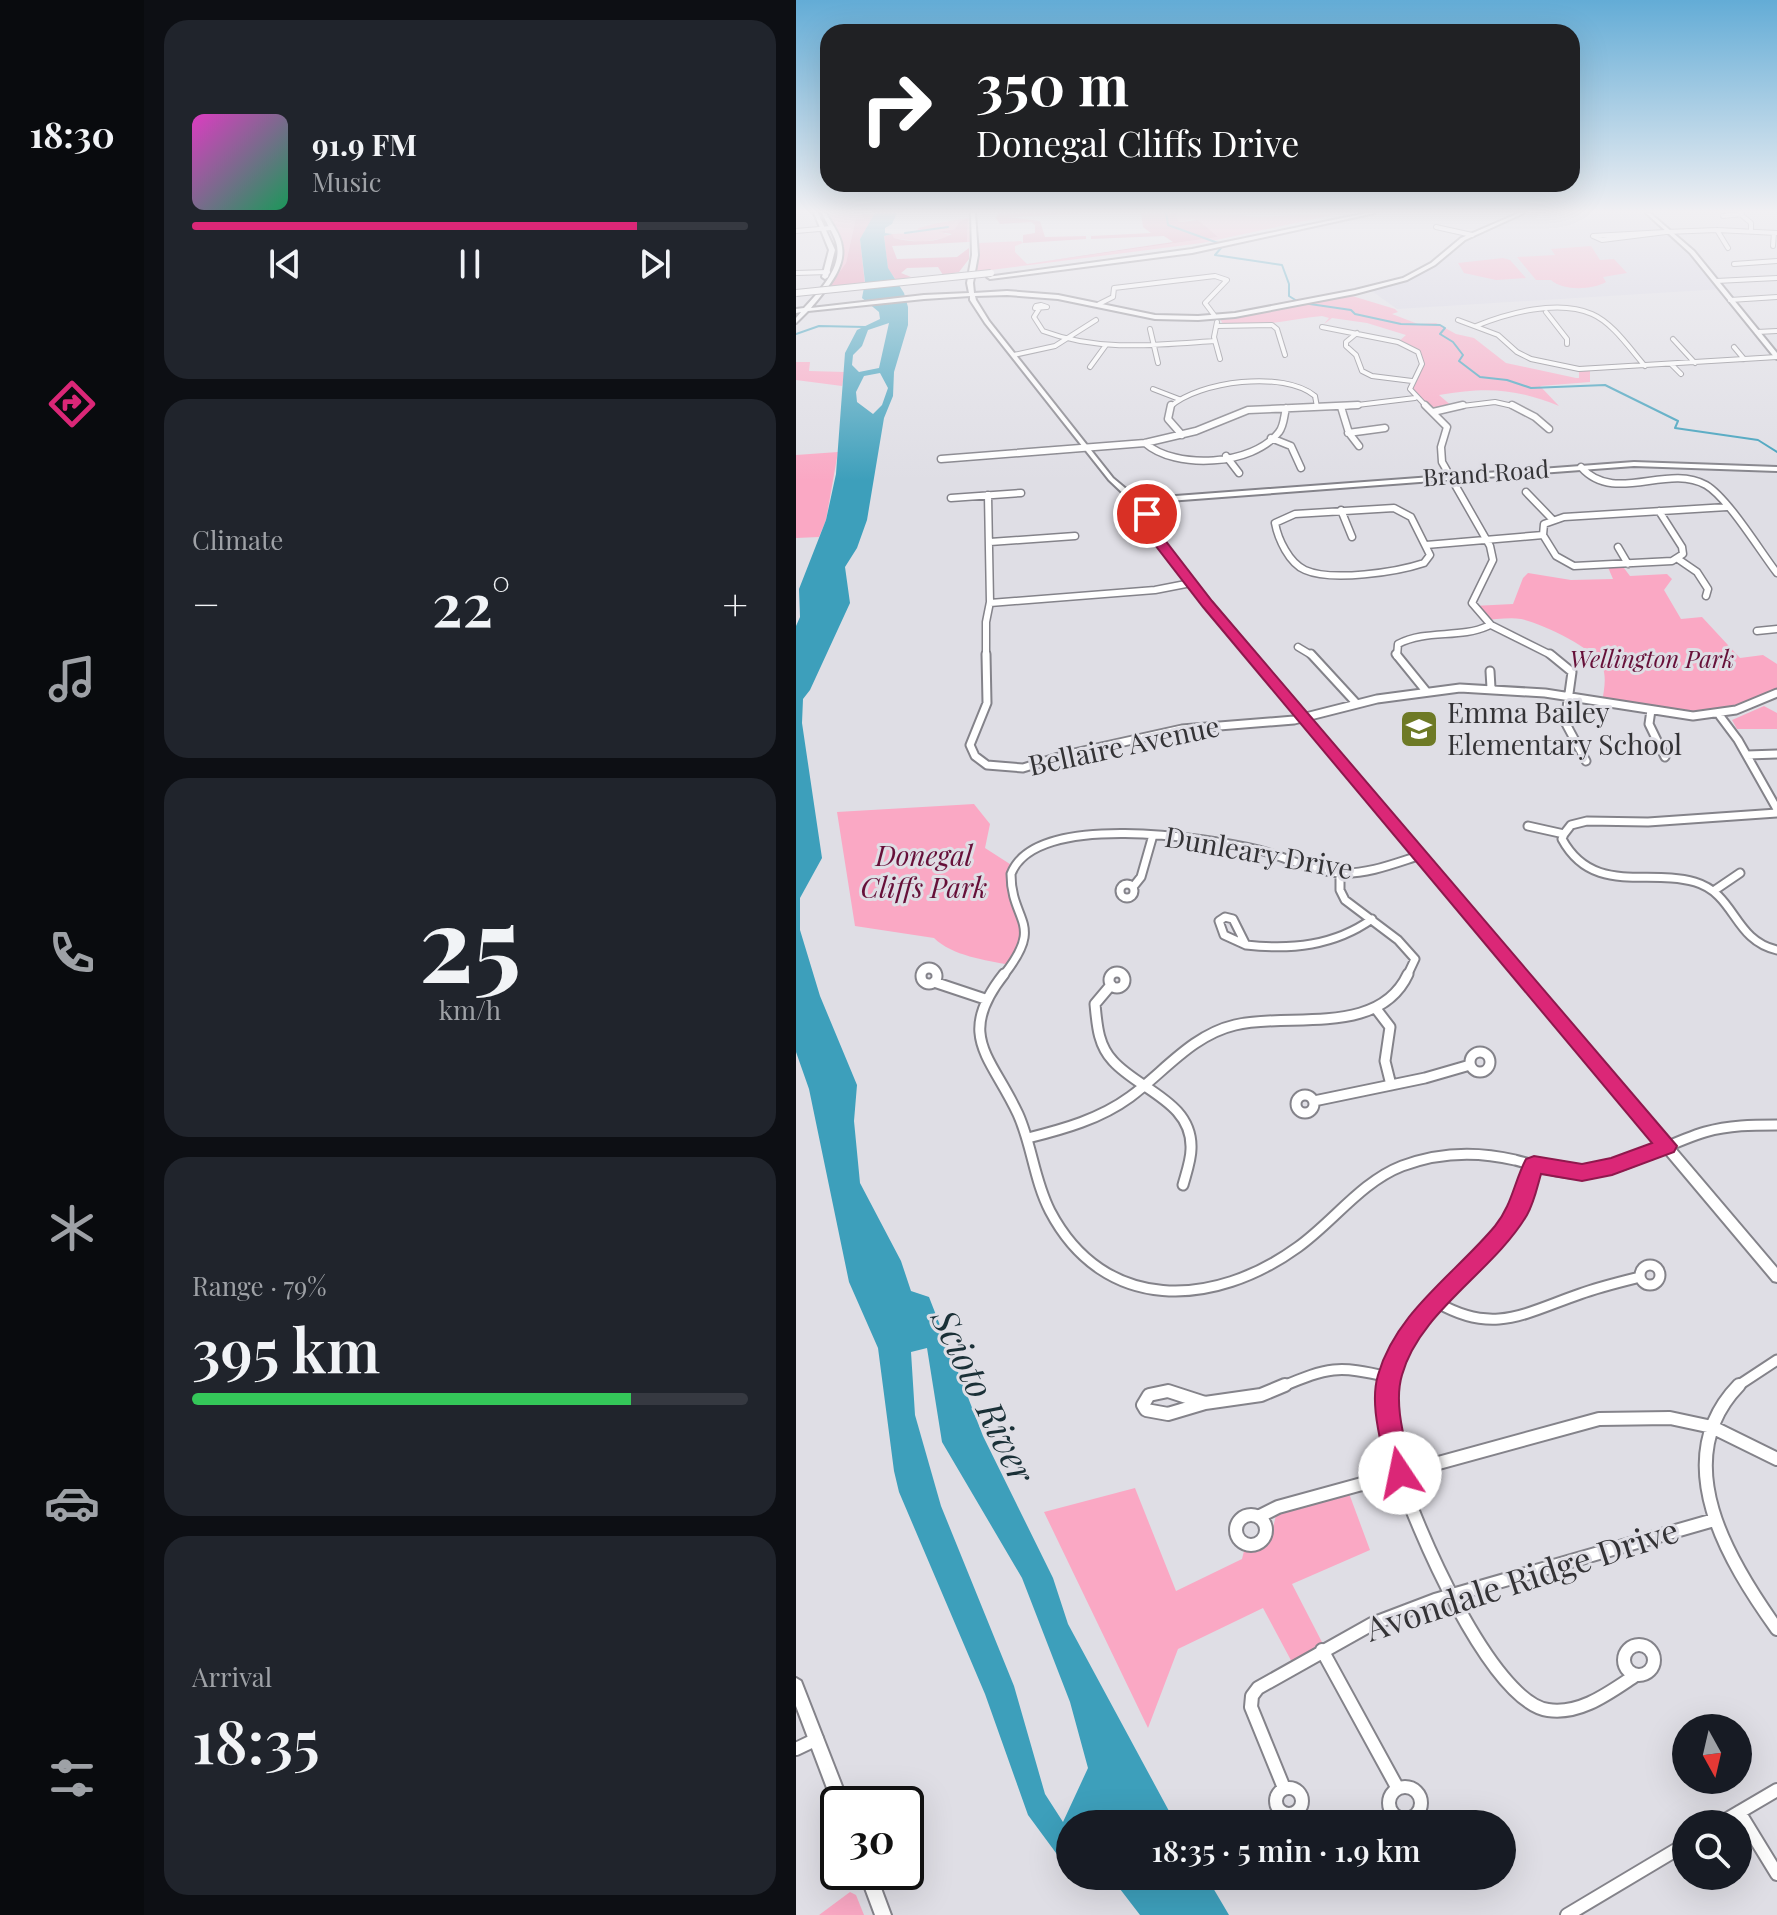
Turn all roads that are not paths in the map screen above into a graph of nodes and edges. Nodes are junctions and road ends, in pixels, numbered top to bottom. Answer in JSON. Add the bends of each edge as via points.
{"nodes":[{"id":1,"x":811,"y":302,"type":"edge"},
{"id":2,"x":860,"y":302,"type":"edge"},
{"id":3,"x":977,"y":302,"type":"edge"},
{"id":4,"x":1078,"y":302,"type":"edge"},
{"id":5,"x":1090,"y":302,"type":"edge"},
{"id":6,"x":1102,"y":302,"type":"edge"},
{"id":7,"x":1211,"y":302,"type":"edge"},
{"id":8,"x":1292,"y":302,"type":"edge"},
{"id":9,"x":1732,"y":302,"type":"edge"},
{"id":10,"x":1099,"y":304,"type":"junction"},
{"id":11,"x":807,"y":308,"type":"junction"},
{"id":12,"x":1039,"y":309,"type":"dead end"},
{"id":13,"x":796,"y":310,"type":"edge"},
{"id":14,"x":1546,"y":312,"type":"junction"},
{"id":15,"x":1214,"y":316,"type":"junction"},
{"id":16,"x":1096,"y":320,"type":"dead end"},
{"id":17,"x":1458,"y":320,"type":"dead end"},
{"id":18,"x":796,"y":321,"type":"edge"},
{"id":19,"x":1217,"y":326,"type":"junction"},
{"id":20,"x":1476,"y":326,"type":"junction"},
{"id":21,"x":1322,"y":327,"type":"dead end"},
{"id":22,"x":1150,"y":329,"type":"dead end"},
{"id":23,"x":1777,"y":331,"type":"edge"},
{"id":24,"x":1757,"y":332,"type":"junction"},
{"id":25,"x":1357,"y":333,"type":"junction"},
{"id":26,"x":1067,"y":339,"type":"junction"},
{"id":27,"x":1673,"y":339,"type":"dead end"},
{"id":28,"x":1215,"y":341,"type":"junction"},
{"id":29,"x":1567,"y":344,"type":"dead end"},
{"id":30,"x":1106,"y":345,"type":"junction"},
{"id":31,"x":1154,"y":345,"type":"junction"},
{"id":32,"x":1734,"y":347,"type":"dead end"},
{"id":33,"x":1014,"y":355,"type":"junction"},
{"id":34,"x":1285,"y":355,"type":"dead end"},
{"id":35,"x":1777,"y":357,"type":"edge"},
{"id":36,"x":1220,"y":359,"type":"dead end"},
{"id":37,"x":1744,"y":359,"type":"junction"},
{"id":38,"x":1158,"y":363,"type":"dead end"},
{"id":39,"x":1695,"y":363,"type":"junction"},
{"id":40,"x":1671,"y":364,"type":"junction"},
{"id":41,"x":1645,"y":366,"type":"junction"},
{"id":42,"x":1090,"y":367,"type":"dead end"},
{"id":43,"x":1681,"y":374,"type":"dead end"},
{"id":44,"x":1412,"y":381,"type":"junction"},
{"id":45,"x":1153,"y":389,"type":"dead end"},
{"id":46,"x":1415,"y":398,"type":"junction"},
{"id":47,"x":1179,"y":399,"type":"junction"},
{"id":48,"x":1317,"y":407,"type":"junction"},
{"id":49,"x":1341,"y":407,"type":"junction"},
{"id":50,"x":1286,"y":408,"type":"junction"},
{"id":51,"x":1433,"y":412,"type":"junction"},
{"id":52,"x":1385,"y":428,"type":"dead end"},
{"id":53,"x":1549,"y":429,"type":"dead end"},
{"id":54,"x":1348,"y":433,"type":"junction"},
{"id":55,"x":1182,"y":435,"type":"junction"},
{"id":56,"x":1271,"y":438,"type":"junction"},
{"id":57,"x":1145,"y":443,"type":"junction"},
{"id":58,"x":1359,"y":446,"type":"dead end"},
{"id":59,"x":1089,"y":448,"type":"junction"},
{"id":60,"x":1226,"y":456,"type":"junction"},
{"id":61,"x":941,"y":459,"type":"dead end"},
{"id":62,"x":1581,"y":467,"type":"junction"},
{"id":63,"x":1301,"y":468,"type":"dead end"},
{"id":64,"x":1777,"y":469,"type":"edge"},
{"id":65,"x":1239,"y":473,"type":"dead end"},
{"id":66,"x":1450,"y":476,"type":"junction"},
{"id":67,"x":1116,"y":484,"type":"junction"},
{"id":68,"x":1526,"y":492,"type":"dead end"},
{"id":69,"x":1021,"y":493,"type":"dead end"},
{"id":70,"x":988,"y":495,"type":"junction"},
{"id":71,"x":951,"y":498,"type":"dead end"},
{"id":72,"x":1149,"y":504,"type":"junction"},
{"id":73,"x":1134,"y":506,"type":"junction"},
{"id":74,"x":1727,"y":507,"type":"junction"},
{"id":75,"x":1341,"y":510,"type":"junction"},
{"id":76,"x":1659,"y":511,"type":"junction"},
{"id":77,"x":1552,"y":519,"type":"junction"},
{"id":78,"x":1543,"y":535,"type":"junction"},
{"id":79,"x":1075,"y":536,"type":"dead end"},
{"id":80,"x":1352,"y":537,"type":"dead end"},
{"id":81,"x":1486,"y":540,"type":"junction"},
{"id":82,"x":1158,"y":541,"type":"junction"},
{"id":83,"x":990,"y":542,"type":"junction"},
{"id":84,"x":1426,"y":545,"type":"junction"},
{"id":85,"x":1618,"y":547,"type":"dead end"},
{"id":86,"x":1678,"y":559,"type":"junction"},
{"id":87,"x":1628,"y":564,"type":"junction"},
{"id":88,"x":1777,"y":578,"type":"edge"},
{"id":89,"x":1191,"y":583,"type":"junction"},
{"id":90,"x":1706,"y":596,"type":"dead end"},
{"id":91,"x":990,"y":603,"type":"junction"},
{"id":92,"x":1488,"y":626,"type":"junction"},
{"id":93,"x":1777,"y":629,"type":"edge"},
{"id":94,"x":1757,"y":631,"type":"dead end"},
{"id":95,"x":1298,"y":647,"type":"dead end"},
{"id":96,"x":1490,"y":671,"type":"dead end"},
{"id":97,"x":1491,"y":688,"type":"junction"},
{"id":98,"x":1426,"y":691,"type":"junction"},
{"id":99,"x":1777,"y":693,"type":"edge"},
{"id":100,"x":1568,"y":697,"type":"junction"},
{"id":101,"x":1357,"y":704,"type":"junction"},
{"id":102,"x":1651,"y":710,"type":"junction"},
{"id":103,"x":1720,"y":716,"type":"junction"},
{"id":104,"x":1304,"y":718,"type":"junction"},
{"id":105,"x":1777,"y":754,"type":"edge"},
{"id":106,"x":1747,"y":755,"type":"junction"},
{"id":107,"x":1665,"y":757,"type":"dead end"},
{"id":108,"x":1586,"y":761,"type":"dead end"},
{"id":109,"x":1777,"y":811,"type":"edge"},
{"id":110,"x":1528,"y":826,"type":"dead end"},
{"id":111,"x":1564,"y":834,"type":"junction"},
{"id":112,"x":1153,"y":835,"type":"junction"},
{"id":113,"x":1418,"y":856,"type":"junction"},
{"id":114,"x":1340,"y":873,"type":"junction"},
{"id":115,"x":1740,"y":873,"type":"dead end"},
{"id":116,"x":1133,"y":887,"type":"dead end"},
{"id":117,"x":1715,"y":890,"type":"junction"},
{"id":118,"x":1372,"y":919,"type":"junction"},
{"id":119,"x":1246,"y":945,"type":"dead end"},
{"id":120,"x":1777,"y":950,"type":"edge"},
{"id":121,"x":934,"y":982,"type":"dead end"},
{"id":122,"x":1111,"y":985,"type":"dead end"},
{"id":123,"x":985,"y":999,"type":"junction"},
{"id":124,"x":1377,"y":1010,"type":"junction"},
{"id":125,"x":1470,"y":1065,"type":"dead end"},
{"id":126,"x":1144,"y":1085,"type":"junction"},
{"id":127,"x":1391,"y":1085,"type":"junction"},
{"id":128,"x":1314,"y":1101,"type":"dead end"},
{"id":129,"x":1777,"y":1125,"type":"edge"},
{"id":130,"x":1028,"y":1138,"type":"junction"},
{"id":131,"x":1667,"y":1146,"type":"junction"},
{"id":132,"x":1534,"y":1165,"type":"junction"},
{"id":133,"x":1183,"y":1185,"type":"dead end"},
{"id":134,"x":1640,"y":1277,"type":"dead end"},
{"id":135,"x":1777,"y":1277,"type":"edge"},
{"id":136,"x":1438,"y":1303,"type":"junction"},
{"id":137,"x":1777,"y":1360,"type":"edge"},
{"id":138,"x":1389,"y":1377,"type":"junction"},
{"id":139,"x":1205,"y":1403,"type":"junction"},
{"id":140,"x":1712,"y":1427,"type":"junction"},
{"id":141,"x":1777,"y":1459,"type":"edge"},
{"id":142,"x":1400,"y":1473,"type":"junction"},
{"id":143,"x":1258,"y":1517,"type":"dead end"},
{"id":144,"x":1714,"y":1520,"type":"junction"},
{"id":145,"x":1452,"y":1595,"type":"junction"},
{"id":146,"x":1777,"y":1629,"type":"edge"},
{"id":147,"x":1322,"y":1650,"type":"junction"},
{"id":148,"x":1636,"y":1675,"type":"dead end"},
{"id":149,"x":796,"y":1686,"type":"edge"},
{"id":150,"x":817,"y":1738,"type":"junction"},
{"id":151,"x":796,"y":1749,"type":"edge"},
{"id":152,"x":834,"y":1786,"type":"edge"},
{"id":153,"x":1397,"y":1787,"type":"dead end"},
{"id":154,"x":1284,"y":1788,"type":"dead end"},
{"id":155,"x":1777,"y":1790,"type":"edge"},
{"id":156,"x":1742,"y":1810,"type":"edge"},
{"id":157,"x":1752,"y":1833,"type":"edge"},
{"id":158,"x":1672,"y":1852,"type":"edge"},
{"id":159,"x":1777,"y":1874,"type":"edge"},
{"id":160,"x":874,"y":1890,"type":"edge"},
{"id":161,"x":883,"y":1915,"type":"edge"},
{"id":162,"x":1567,"y":1915,"type":"edge"}],
"edges":[{"from":1,"to":11,"type":"main road"},
{"from":2,"to":11,"type":"main road"},
{"from":3,"to":33,"type":"main road"},
{"from":4,"to":15,"type":"main road","via":[[1142,316]]},
{"from":5,"to":10,"type":"main road"},
{"from":6,"to":10,"type":"street"},
{"from":7,"to":15,"type":"street"},
{"from":8,"to":15,"type":"main road"},
{"from":9,"to":24,"type":"main road"},
{"from":10,"to":15,"type":"main road","via":[[1156,315]]},
{"from":11,"to":13,"type":"main road"},
{"from":11,"to":18,"type":"main road"},
{"from":12,"to":26,"type":"street","via":[[1034,317],[1040,329]]},
{"from":14,"to":20,"type":"street","via":[[1509,314]]},
{"from":14,"to":29,"type":"street"},
{"from":14,"to":41,"type":"street","via":[[1593,315]]},
{"from":15,"to":19,"type":"street"},
{"from":16,"to":26,"type":"street"},
{"from":17,"to":20,"type":"street"},
{"from":19,"to":28,"type":"street"},
{"from":19,"to":34,"type":"street","via":[[1272,325]]},
{"from":20,"to":41,"type":"street","via":[[1498,335],[1517,352],[1547,363],[1587,369]]},
{"from":21,"to":25,"type":"street"},
{"from":22,"to":31,"type":"street"},
{"from":23,"to":24,"type":"street"},
{"from":24,"to":35,"type":"main road"},
{"from":25,"to":44,"type":"street","via":[[1418,352],[1422,364]]},
{"from":25,"to":44,"type":"street","via":[[1346,346],[1362,371]]},
{"from":26,"to":30,"type":"street"},
{"from":26,"to":33,"type":"street","via":[[1052,348]]},
{"from":27,"to":39,"type":"street"},
{"from":28,"to":31,"type":"street"},
{"from":28,"to":36,"type":"street"},
{"from":30,"to":31,"type":"street"},
{"from":30,"to":42,"type":"street"},
{"from":31,"to":38,"type":"street"},
{"from":32,"to":37,"type":"street"},
{"from":33,"to":59,"type":"main road"},
{"from":35,"to":37,"type":"street"},
{"from":37,"to":39,"type":"street"},
{"from":39,"to":40,"type":"street"},
{"from":40,"to":41,"type":"street"},
{"from":40,"to":43,"type":"street"},
{"from":44,"to":46,"type":"street"},
{"from":45,"to":47,"type":"street"},
{"from":46,"to":49,"type":"street"},
{"from":46,"to":51,"type":"street"},
{"from":47,"to":48,"type":"street","via":[[1216,385],[1298,382],[1315,396]]},
{"from":47,"to":55,"type":"street","via":[[1168,415]]},
{"from":48,"to":49,"type":"street"},
{"from":48,"to":50,"type":"street"},
{"from":49,"to":54,"type":"street"},
{"from":50,"to":55,"type":"street","via":[[1248,410]]},
{"from":50,"to":56,"type":"street","via":[[1278,433]]},
{"from":51,"to":53,"type":"street","via":[[1482,401],[1504,402],[1535,414]]},
{"from":51,"to":66,"type":"street","via":[[1447,427],[1441,447]]},
{"from":52,"to":54,"type":"street"},
{"from":54,"to":58,"type":"street"},
{"from":55,"to":57,"type":"street"},
{"from":56,"to":60,"type":"street"},
{"from":56,"to":63,"type":"street","via":[[1291,446]]},
{"from":57,"to":59,"type":"street"},
{"from":57,"to":60,"type":"street","via":[[1160,457],[1181,462]]},
{"from":59,"to":61,"type":"street"},
{"from":59,"to":67,"type":"main road"},
{"from":60,"to":65,"type":"street"},
{"from":62,"to":64,"type":"main road","name":"Brand Road"},
{"from":62,"to":66,"type":"main road","name":"Brand Road"},
{"from":62,"to":74,"type":"street","via":[[1589,477],[1610,484],[1697,482],[1713,489]]},
{"from":66,"to":72,"type":"main road","name":"Brand Road"},
{"from":66,"to":81,"type":"street"},
{"from":67,"to":72,"type":"main road"},
{"from":67,"to":73,"type":"main road"},
{"from":68,"to":77,"type":"street"},
{"from":69,"to":70,"type":"street"},
{"from":70,"to":71,"type":"street"},
{"from":70,"to":83,"type":"street","name":"Bellaire Avenue"},
{"from":72,"to":73,"type":"main road","name":"Brand Road"},
{"from":72,"to":82,"type":"main road","via":[[1147,516]]},
{"from":73,"to":82,"type":"main road"},
{"from":74,"to":76,"type":"street"},
{"from":74,"to":88,"type":"street"},
{"from":75,"to":80,"type":"street"},
{"from":75,"to":84,"type":"street","via":[[1405,511]]},
{"from":75,"to":84,"type":"street","via":[[1295,514],[1275,523],[1303,569],[1325,573],[1416,567],[1429,558]]},
{"from":76,"to":77,"type":"street"},
{"from":76,"to":86,"type":"street","via":[[1682,547]]},
{"from":77,"to":78,"type":"street","via":[[1544,524]]},
{"from":78,"to":81,"type":"street"},
{"from":78,"to":87,"type":"street","via":[[1563,562],[1588,567]]},
{"from":79,"to":83,"type":"street"},
{"from":81,"to":84,"type":"street"},
{"from":81,"to":92,"type":"street","via":[[1493,560],[1472,603]]},
{"from":82,"to":89,"type":"main road"},
{"from":83,"to":91,"type":"street","name":"Bellaire Avenue"},
{"from":85,"to":87,"type":"street"},
{"from":86,"to":87,"type":"street"},
{"from":86,"to":90,"type":"street","via":[[1697,572],[1708,589]]},
{"from":89,"to":91,"type":"street"},
{"from":89,"to":104,"type":"main road"},
{"from":91,"to":104,"type":"street","name":"Bellaire Avenue","via":[[984,663],[987,703],[970,745],[987,765],[1023,768],[1182,729]]},
{"from":92,"to":98,"type":"street","via":[[1398,644],[1396,655]]},
{"from":92,"to":100,"type":"street","via":[[1565,663],[1573,681]]},
{"from":93,"to":94,"type":"street"},
{"from":95,"to":101,"type":"street","via":[[1309,651]]},
{"from":96,"to":97,"type":"street"},
{"from":97,"to":98,"type":"street"},
{"from":97,"to":100,"type":"street"},
{"from":98,"to":101,"type":"street"},
{"from":99,"to":103,"type":"street","via":[[1746,710]]},
{"from":100,"to":102,"type":"street"},
{"from":100,"to":108,"type":"street","via":[[1565,722]]},
{"from":101,"to":104,"type":"street"},
{"from":102,"to":103,"type":"street"},
{"from":102,"to":107,"type":"street","via":[[1649,724]]},
{"from":103,"to":106,"type":"street"},
{"from":104,"to":113,"type":"main road"},
{"from":105,"to":106,"type":"street"},
{"from":106,"to":109,"type":"street"},
{"from":109,"to":111,"type":"street","via":[[1648,822],[1587,821],[1571,825]]},
{"from":110,"to":111,"type":"street"},
{"from":111,"to":117,"type":"street","via":[[1567,850],[1612,879],[1695,882]]},
{"from":112,"to":114,"type":"street","name":"Dunleary Drive","via":[[1224,843]]},
{"from":112,"to":116,"type":"street"},
{"from":112,"to":123,"type":"street","name":"Dunleary Drive","via":[[1061,839],[1029,852],[1011,870],[1025,936]]},
{"from":113,"to":114,"type":"street","name":"Dunleary Drive","via":[[1375,870]]},
{"from":113,"to":131,"type":"main road"},
{"from":114,"to":118,"type":"street","via":[[1341,893]]},
{"from":115,"to":117,"type":"street"},
{"from":117,"to":120,"type":"street","via":[[1751,941]]},
{"from":118,"to":119,"type":"street","via":[[1344,937],[1303,946]]},
{"from":118,"to":124,"type":"street","via":[[1406,945],[1415,959],[1404,987]]},
{"from":121,"to":123,"type":"street"},
{"from":122,"to":126,"type":"street","via":[[1095,1004],[1096,1038],[1109,1060]]},
{"from":123,"to":130,"type":"street","via":[[979,1026],[982,1045]]},
{"from":124,"to":126,"type":"street","via":[[1232,1025],[1185,1050]]},
{"from":124,"to":127,"type":"street","via":[[1390,1027],[1385,1061]]},
{"from":125,"to":127,"type":"street"},
{"from":126,"to":130,"type":"street","via":[[1100,1116]]},
{"from":126,"to":133,"type":"street","via":[[1173,1104],[1193,1134]]},
{"from":127,"to":128,"type":"street"},
{"from":129,"to":131,"type":"street","via":[[1722,1127]]},
{"from":130,"to":132,"type":"street","via":[[1042,1194],[1060,1231],[1081,1257],[1121,1283],[1162,1292],[1217,1288],[1256,1274],[1299,1247],[1370,1183],[1403,1165],[1438,1155],[1486,1154]]},
{"from":131,"to":132,"type":"street","via":[[1582,1173]]},
{"from":131,"to":135,"type":"main road"},
{"from":132,"to":136,"type":"street","via":[[1519,1209]]},
{"from":134,"to":136,"type":"street","via":[[1504,1321],[1477,1322]]},
{"from":136,"to":138,"type":"street","via":[[1404,1342]]},
{"from":137,"to":140,"type":"street","via":[[1733,1390]]},
{"from":138,"to":139,"type":"street","via":[[1324,1369],[1261,1395]]},
{"from":138,"to":142,"type":"street","via":[[1389,1419]]},
{"from":139,"to":139,"type":"street","via":[[1168,1391],[1149,1395],[1143,1405],[1159,1415]]},
{"from":140,"to":141,"type":"street"},
{"from":140,"to":142,"type":"street","via":[[1670,1418],[1599,1419]]},
{"from":140,"to":144,"type":"street","via":[[1706,1470]]},
{"from":142,"to":143,"type":"street"},
{"from":142,"to":145,"type":"street"},
{"from":144,"to":145,"type":"street","name":"Avondale Ridge Drive"},
{"from":144,"to":146,"type":"street","via":[[1726,1550]]},
{"from":145,"to":147,"type":"street","name":"Avondale Ridge Drive","via":[[1372,1624]]},
{"from":145,"to":148,"type":"street","via":[[1497,1672],[1513,1694],[1531,1706],[1549,1711],[1586,1706]]},
{"from":147,"to":153,"type":"street"},
{"from":147,"to":154,"type":"street","name":"Avondale Ridge Drive","via":[[1252,1696],[1254,1717]]},
{"from":149,"to":150,"type":"main road"},
{"from":150,"to":151,"type":"street"},
{"from":150,"to":152,"type":"main road"},
{"from":155,"to":156,"type":"street"},
{"from":157,"to":159,"type":"street"},
{"from":158,"to":162,"type":"street"},
{"from":160,"to":161,"type":"main road"}]}
